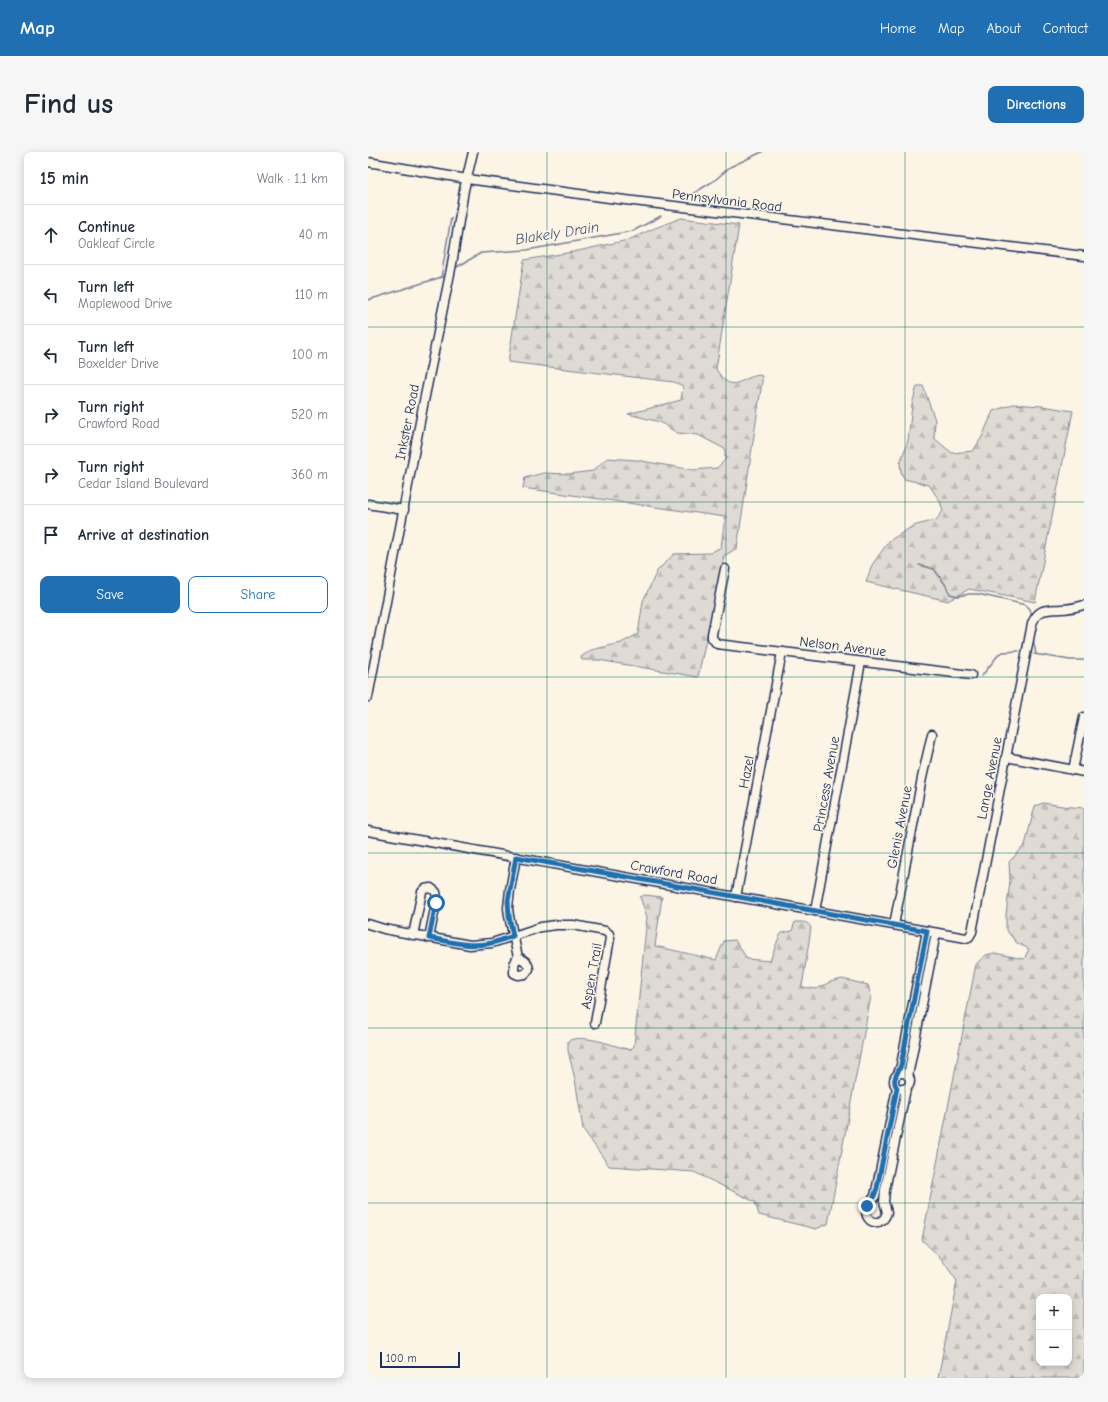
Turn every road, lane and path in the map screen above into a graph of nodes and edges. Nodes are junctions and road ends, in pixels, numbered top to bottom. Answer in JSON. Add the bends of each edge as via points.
{"nodes":[{"id":1,"x":473,"y":152,"type":"edge"},
{"id":2,"x":368,"y":162,"type":"edge"},
{"id":3,"x":467,"y":179,"type":"junction"},
{"id":4,"x":1084,"y":256,"type":"edge"},
{"id":5,"x":368,"y":504,"type":"edge"},
{"id":6,"x":404,"y":510,"type":"junction"},
{"id":7,"x":725,"y":569,"type":"dead end"},
{"id":8,"x":1084,"y":605,"type":"edge"},
{"id":9,"x":782,"y":652,"type":"junction"},
{"id":10,"x":861,"y":662,"type":"junction"},
{"id":11,"x":971,"y":675,"type":"dead end"},
{"id":12,"x":368,"y":697,"type":"edge"},
{"id":13,"x":1084,"y":717,"type":"edge"},
{"id":14,"x":932,"y":734,"type":"dead end"},
{"id":15,"x":1006,"y":757,"type":"junction"},
{"id":16,"x":1073,"y":770,"type":"junction"},
{"id":17,"x":1084,"y":772,"type":"edge"},
{"id":18,"x":368,"y":831,"type":"edge"},
{"id":19,"x":516,"y":857,"type":"junction"},
{"id":20,"x":736,"y":897,"type":"junction"},
{"id":21,"x":816,"y":911,"type":"junction"},
{"id":22,"x":368,"y":924,"type":"edge"},
{"id":23,"x":894,"y":925,"type":"junction"},
{"id":24,"x":927,"y":931,"type":"junction"},
{"id":25,"x":972,"y":932,"type":"joint"},
{"id":26,"x":936,"y":933,"type":"junction"},
{"id":27,"x":413,"y":935,"type":"junction"},
{"id":28,"x":513,"y":936,"type":"junction"},
{"id":29,"x":429,"y":938,"type":"junction"},
{"id":30,"x":518,"y":958,"type":"dead end"},
{"id":31,"x":912,"y":1005,"type":"junction"},
{"id":32,"x":922,"y":1007,"type":"junction"},
{"id":33,"x":596,"y":1023,"type":"dead end"},
{"id":34,"x":898,"y":1074,"type":"junction"},
{"id":35,"x":908,"y":1076,"type":"junction"},
{"id":36,"x":897,"y":1088,"type":"junction"},
{"id":37,"x":906,"y":1088,"type":"junction"},
{"id":38,"x":890,"y":1141,"type":"junction"},
{"id":39,"x":881,"y":1189,"type":"dead end"}],
"edges":[{"from":1,"to":3,"type":"street","name":"Inkster Road"},
{"from":2,"to":3,"type":"street","name":"Pennsylvania Road"},
{"from":3,"to":4,"type":"street","name":"Pennsylvania Road"},
{"from":3,"to":6,"type":"street","name":"Inkster Road"},
{"from":5,"to":6,"type":"street"},
{"from":6,"to":12,"type":"street","name":"Inkster Road"},
{"from":7,"to":9,"type":"street","name":"Nelson Avenue","via":[[712,634],[714,641],[721,645]]},
{"from":8,"to":15,"type":"street","name":"Lange Avenue","via":[[1044,610],[1035,617]]},
{"from":9,"to":10,"type":"street","name":"Nelson Avenue"},
{"from":9,"to":20,"type":"street","name":"Hazel"},
{"from":10,"to":11,"type":"street","name":"Nelson Avenue"},
{"from":10,"to":21,"type":"street","name":"Princess Avenue"},
{"from":13,"to":16,"type":"street"},
{"from":14,"to":23,"type":"street","name":"Glenis Avenue"},
{"from":15,"to":16,"type":"street"},
{"from":15,"to":25,"type":"street","name":"Lange Avenue"},
{"from":16,"to":17,"type":"street"},
{"from":18,"to":19,"type":"street","name":"Crawford Road"},
{"from":19,"to":20,"type":"street","name":"Crawford Road"},
{"from":19,"to":28,"type":"street","via":[[508,901]]},
{"from":20,"to":21,"type":"street","name":"Crawford Road"},
{"from":21,"to":23,"type":"street","name":"Crawford Road"},
{"from":22,"to":27,"type":"street"},
{"from":23,"to":24,"type":"street","name":"Crawford Road"},
{"from":24,"to":26,"type":"street","name":"Crawford Road"},
{"from":24,"to":31,"type":"street"},
{"from":25,"to":26,"type":"street","name":"Crawford Road","via":[[970,937],[964,938]]},
{"from":26,"to":32,"type":"street"},
{"from":27,"to":29,"type":"street"},
{"from":27,"to":29,"type":"street","via":[[422,892],[431,888],[436,892],[437,898]]},
{"from":28,"to":29,"type":"street","via":[[477,945]]},
{"from":28,"to":30,"type":"street"},
{"from":28,"to":33,"type":"street","name":"Aspen Trail","via":[[541,927],[564,924],[601,930],[609,934],[609,948]]},
{"from":31,"to":32,"type":"street"},
{"from":31,"to":34,"type":"street"},
{"from":32,"to":35,"type":"street"},
{"from":34,"to":35,"type":"street"},
{"from":34,"to":36,"type":"street","via":[[894,1079]]},
{"from":35,"to":37,"type":"street","via":[[910,1084]]},
{"from":36,"to":37,"type":"street"},
{"from":36,"to":38,"type":"street"},
{"from":37,"to":38,"type":"street"},
{"from":38,"to":39,"type":"street"}]}
